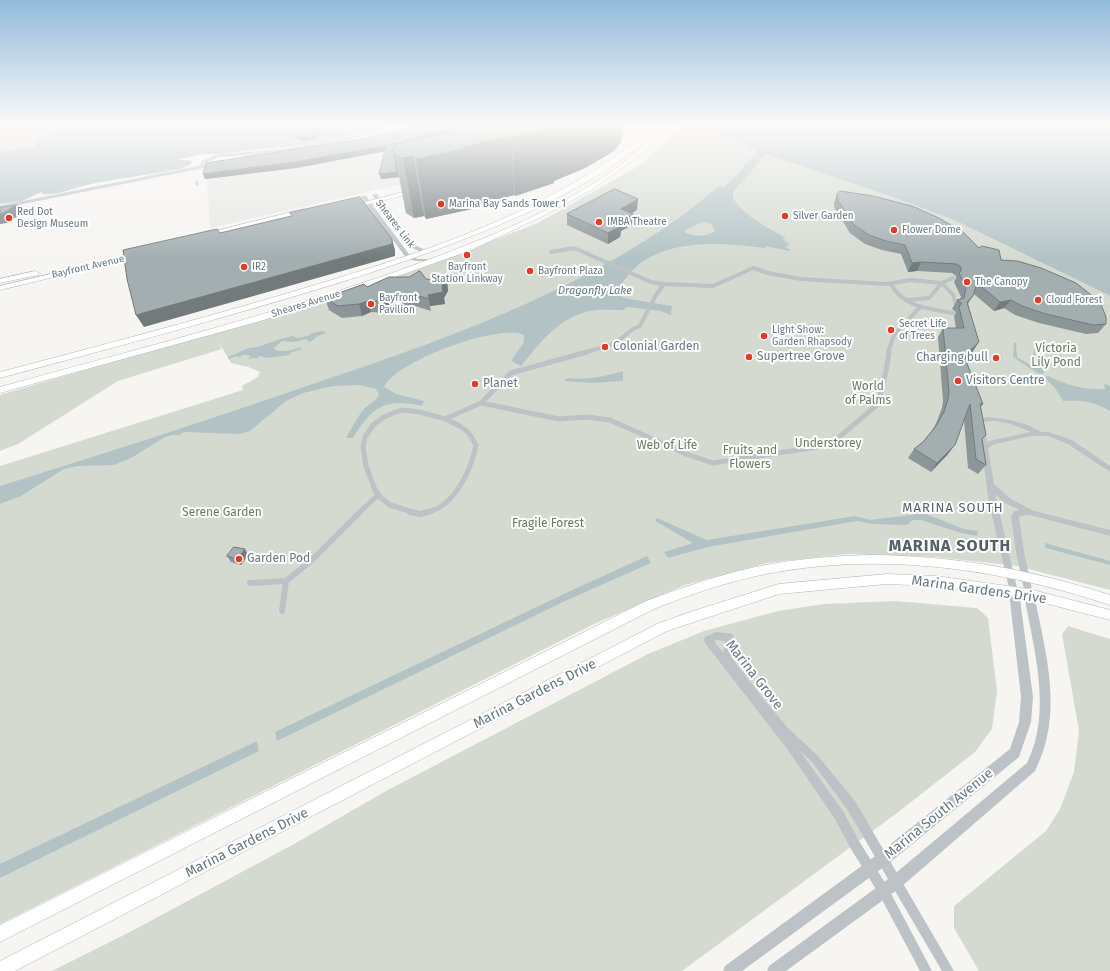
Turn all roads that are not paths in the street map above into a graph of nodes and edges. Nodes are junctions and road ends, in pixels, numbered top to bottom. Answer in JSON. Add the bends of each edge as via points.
{"nodes":[{"id":1,"x":189,"y":169,"type":"edge"},
{"id":2,"x":600,"y":169,"type":"edge"},
{"id":3,"x":616,"y":169,"type":"edge"},
{"id":4,"x":416,"y":185,"type":"edge"},
{"id":5,"x":422,"y":188,"type":"edge"},
{"id":6,"x":377,"y":197,"type":"junction"},
{"id":7,"x":366,"y":200,"type":"junction"},
{"id":8,"x":350,"y":204,"type":"edge"},
{"id":9,"x":0,"y":207,"type":"edge"},
{"id":10,"x":312,"y":210,"type":"edge"},
{"id":11,"x":306,"y":217,"type":"edge"},
{"id":12,"x":426,"y":252,"type":"junction"},
{"id":13,"x":551,"y":252,"type":"dead end"},
{"id":14,"x":409,"y":258,"type":"junction"},
{"id":15,"x":437,"y":260,"type":"junction"},
{"id":16,"x":953,"y":278,"type":"dead end"},
{"id":17,"x":0,"y":281,"type":"edge"},
{"id":18,"x":942,"y":283,"type":"junction"},
{"id":19,"x":664,"y":284,"type":"junction"},
{"id":20,"x":891,"y":284,"type":"junction"},
{"id":21,"x":0,"y":288,"type":"edge"},
{"id":22,"x":905,"y":300,"type":"junction"},
{"id":23,"x":956,"y":305,"type":"edge"},
{"id":24,"x":921,"y":306,"type":"junction"},
{"id":25,"x":953,"y":313,"type":"dead end"},
{"id":26,"x":0,"y":375,"type":"edge"},
{"id":27,"x":0,"y":390,"type":"edge"},
{"id":28,"x":481,"y":403,"type":"junction"},
{"id":29,"x":445,"y":419,"type":"junction"},
{"id":30,"x":1039,"y":433,"type":"junction"},
{"id":31,"x":984,"y":447,"type":"junction"},
{"id":32,"x":1110,"y":469,"type":"edge"},
{"id":33,"x":990,"y":485,"type":"junction"},
{"id":34,"x":378,"y":495,"type":"junction"},
{"id":35,"x":1032,"y":513,"type":"junction"},
{"id":36,"x":1110,"y":533,"type":"edge"},
{"id":37,"x":1010,"y":573,"type":"junction"},
{"id":38,"x":1026,"y":576,"type":"junction"},
{"id":39,"x":286,"y":581,"type":"junction"},
{"id":40,"x":250,"y":583,"type":"dead end"},
{"id":41,"x":1014,"y":592,"type":"junction"},
{"id":42,"x":1030,"y":594,"type":"junction"},
{"id":43,"x":1110,"y":600,"type":"edge"},
{"id":44,"x":282,"y":611,"type":"dead end"},
{"id":45,"x":1110,"y":615,"type":"edge"},
{"id":46,"x":883,"y":859,"type":"junction"},
{"id":47,"x":870,"y":869,"type":"junction"},
{"id":48,"x":896,"y":882,"type":"junction"},
{"id":49,"x":882,"y":890,"type":"junction"},
{"id":50,"x":0,"y":934,"type":"edge"},
{"id":51,"x":0,"y":970,"type":"edge"},
{"id":52,"x":730,"y":971,"type":"edge"},
{"id":53,"x":774,"y":971,"type":"edge"},
{"id":54,"x":926,"y":971,"type":"edge"},
{"id":55,"x":948,"y":971,"type":"edge"}],
"edges":[{"from":1,"to":9,"type":"street"},
{"from":2,"to":12,"type":"main road","name":"Sheares Avenue","via":[[556,196]]},
{"from":3,"to":15,"type":"main road","name":"Sheares Avenue","via":[[567,202],[483,242]]},
{"from":4,"to":6,"type":"main road"},
{"from":5,"to":6,"type":"main road"},
{"from":6,"to":7,"type":"main road"},
{"from":6,"to":12,"type":"street","name":"Sheares Link","via":[[412,246]]},
{"from":7,"to":8,"type":"main road"},
{"from":7,"to":14,"type":"street","name":"Sheares Link"},
{"from":10,"to":11,"type":"main road","via":[[200,238]]},
{"from":12,"to":14,"type":"main road","name":"Sheares Avenue"},
{"from":13,"to":19,"type":"street","via":[[571,248],[651,282]]},
{"from":14,"to":15,"type":"street","name":"Sheares Link"},
{"from":14,"to":26,"type":"main road","name":"Sheares Avenue","via":[[248,308]]},
{"from":15,"to":27,"type":"main road","name":"Sheares Avenue","via":[[254,320]]},
{"from":16,"to":18,"type":"street"},
{"from":17,"to":21,"type":"main road","name":"Bayfront Avenue","via":[[140,252]]},
{"from":18,"to":20,"type":"street","via":[[918,280]]},
{"from":18,"to":22,"type":"street","via":[[930,298]]},
{"from":18,"to":23,"type":"street","via":[[953,295]]},
{"from":19,"to":20,"type":"street","via":[[713,286],[753,268],[768,274],[801,279]]},
{"from":19,"to":28,"type":"street","via":[[640,326],[614,344],[510,373]]},
{"from":20,"to":22,"type":"street","via":[[899,297]]},
{"from":22,"to":24,"type":"street"},
{"from":24,"to":25,"type":"street"},
{"from":24,"to":28,"type":"street","via":[[894,335],[878,404],[830,445],[713,463],[686,454],[610,420],[587,417],[559,419]]},
{"from":28,"to":29,"type":"street"},
{"from":29,"to":34,"type":"street","via":[[403,410],[383,416],[374,425],[363,448],[368,472]]},
{"from":29,"to":34,"type":"street","via":[[460,426],[476,446],[473,463],[456,490],[436,510],[420,514],[389,505]]},
{"from":30,"to":31,"type":"street","via":[[993,442]]},
{"from":30,"to":31,"type":"street","via":[[1014,423],[984,419],[981,422]]},
{"from":30,"to":32,"type":"street","via":[[1056,435],[1070,442]]},
{"from":31,"to":33,"type":"street"},
{"from":33,"to":35,"type":"street","via":[[1008,501]]},
{"from":33,"to":37,"type":"street"},
{"from":34,"to":39,"type":"street","via":[[311,561]]},
{"from":35,"to":36,"type":"street"},
{"from":35,"to":38,"type":"street","via":[[1018,513],[1015,516]]},
{"from":37,"to":38,"type":"main road","name":"Marina Gardens Drive"},
{"from":37,"to":41,"type":"street"},
{"from":37,"to":50,"type":"main road","name":"Marina Gardens Drive","via":[[947,563],[871,559],[769,569],[709,583],[650,605]]},
{"from":38,"to":42,"type":"street"},
{"from":38,"to":43,"type":"main road","name":"Marina Gardens Drive"},
{"from":39,"to":40,"type":"street"},
{"from":39,"to":44,"type":"street"},
{"from":41,"to":42,"type":"main road","name":"Marina Gardens Drive"},
{"from":41,"to":46,"type":"street","name":"Marina South Avenue","via":[[1027,697],[1025,722],[1015,754]]},
{"from":41,"to":51,"type":"main road","name":"Marina Gardens Drive","via":[[936,581],[887,579],[779,589],[663,627]]},
{"from":42,"to":45,"type":"main road","name":"Marina Gardens Drive"},
{"from":42,"to":48,"type":"street","name":"Marina South Avenue","via":[[1045,700],[1045,725],[1040,748],[1031,767]]},
{"from":46,"to":47,"type":"street","name":"Marina South Avenue"},
{"from":46,"to":47,"type":"street","name":"Marina Grove","via":[[851,805],[815,759],[785,731],[763,705],[727,658],[730,637],[716,636],[708,640],[796,753],[839,815]]},
{"from":46,"to":48,"type":"street","name":"Marina Grove"},
{"from":47,"to":49,"type":"street","name":"Marina Grove"},
{"from":47,"to":52,"type":"street","name":"Marina South Avenue"},
{"from":48,"to":49,"type":"street","name":"Marina South Avenue"},
{"from":48,"to":55,"type":"street","name":"Marina Grove"},
{"from":49,"to":53,"type":"street","name":"Marina South Avenue"},
{"from":49,"to":54,"type":"street","name":"Marina Grove"}]}
